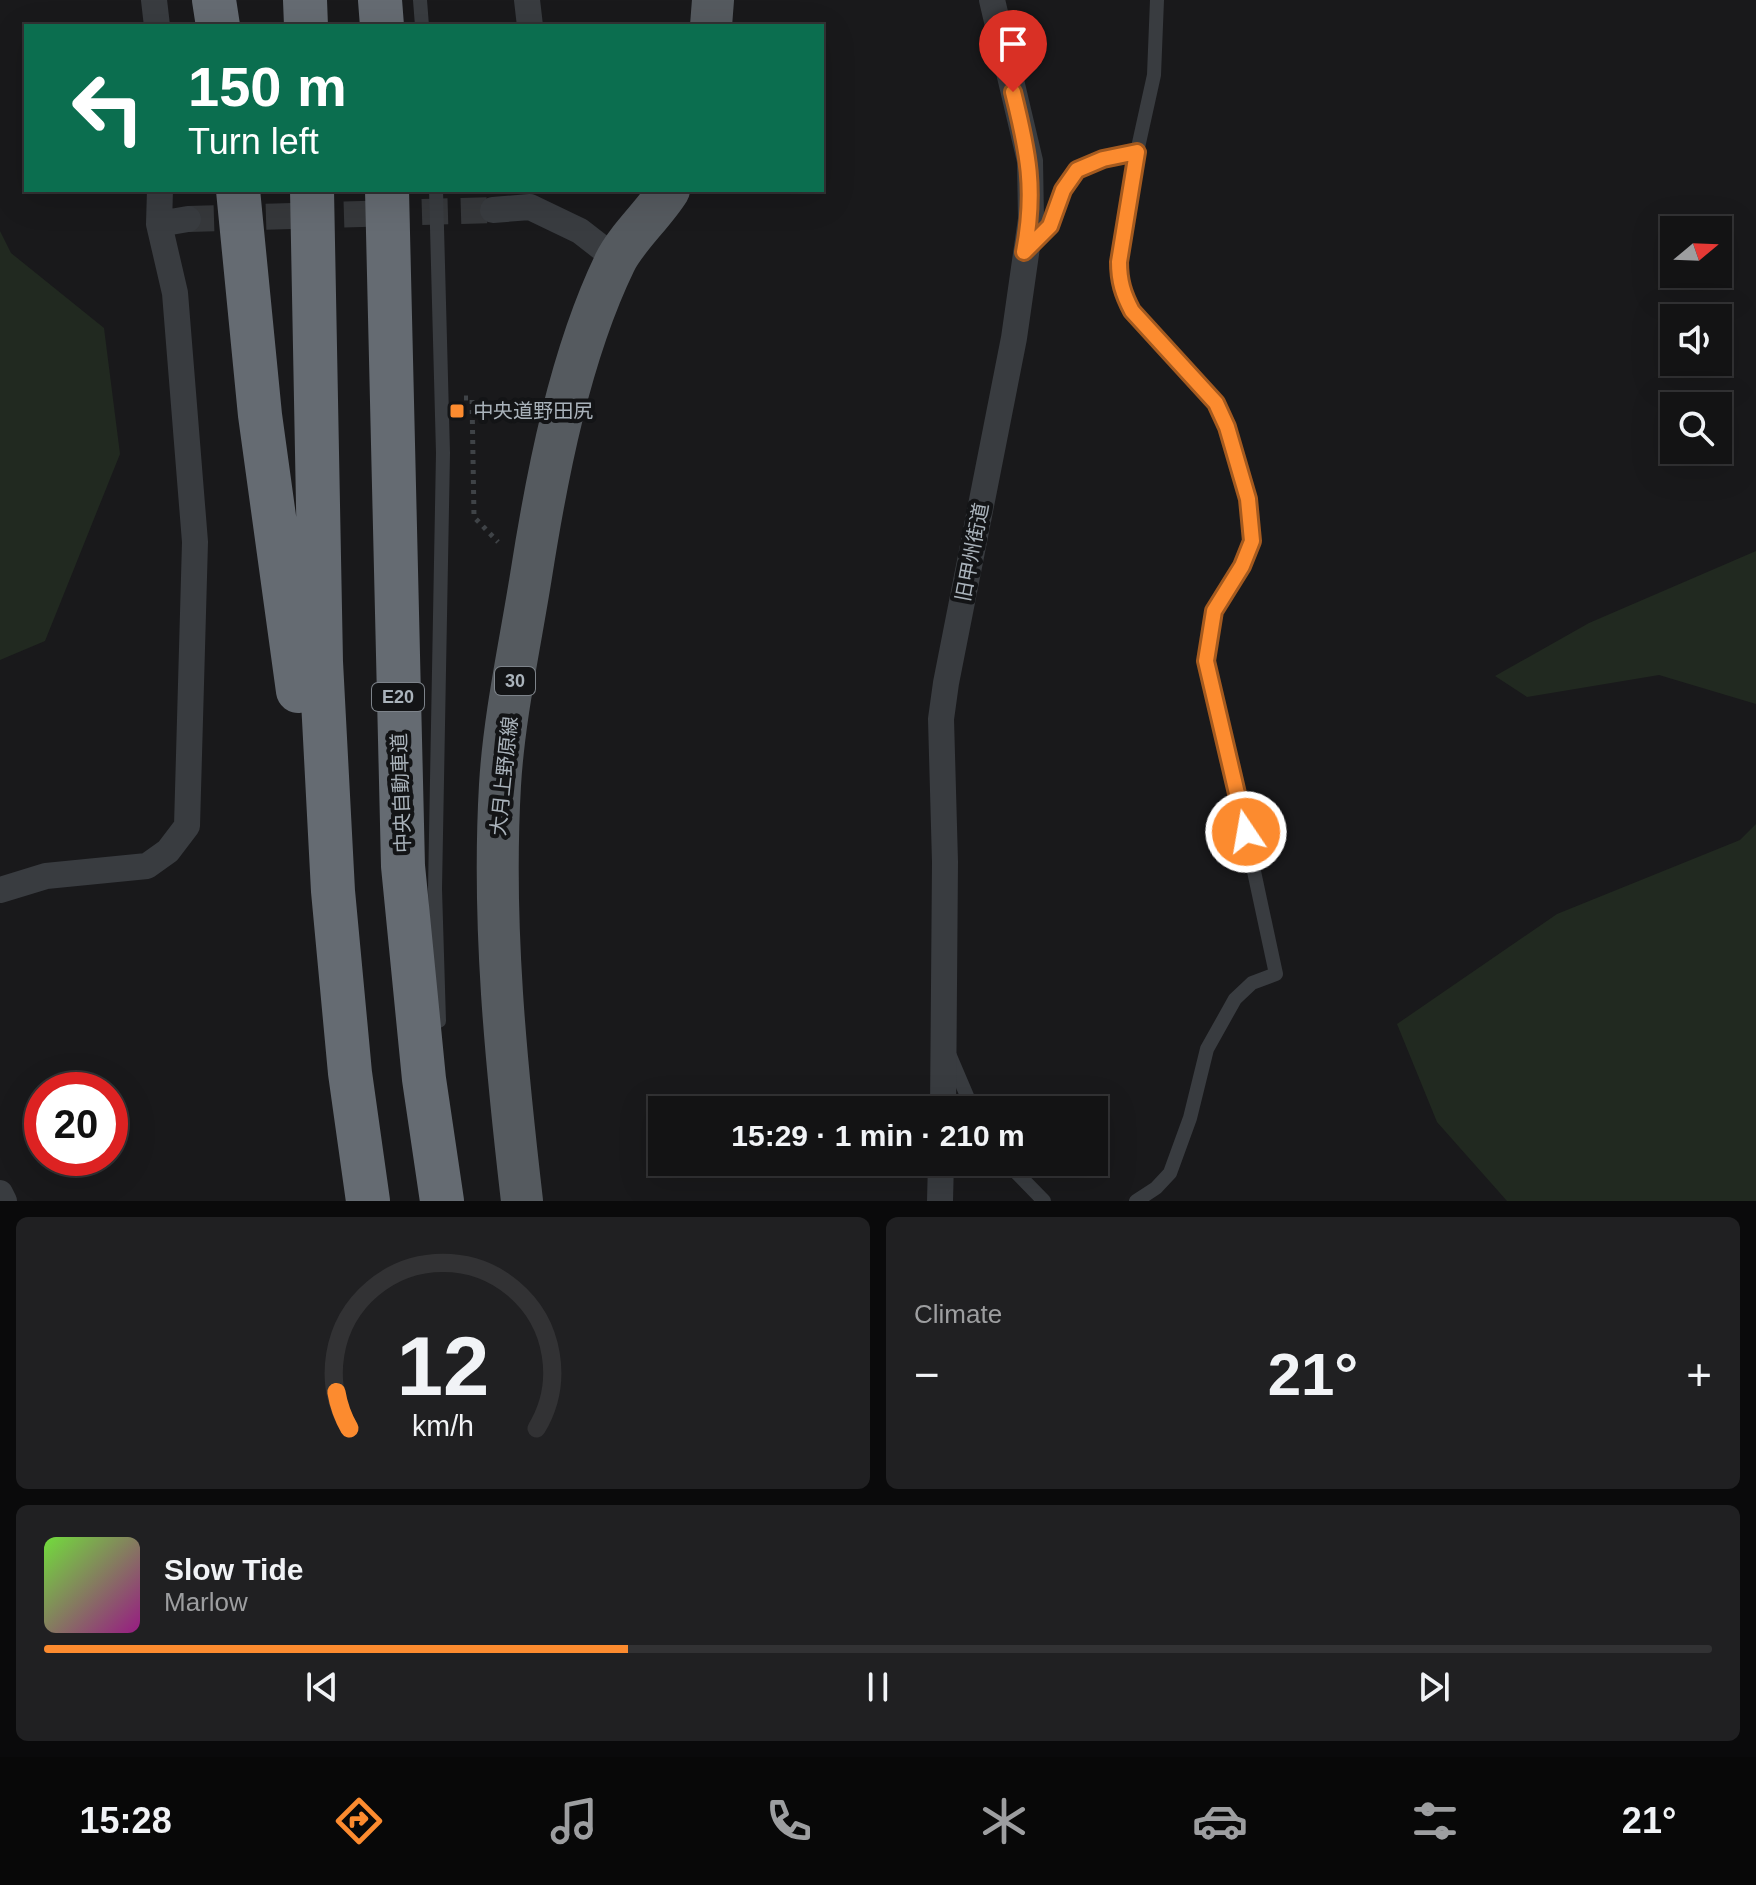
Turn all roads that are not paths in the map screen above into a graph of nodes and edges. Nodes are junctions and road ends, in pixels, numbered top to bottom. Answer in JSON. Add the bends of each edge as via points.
{"nodes":[{"id":1,"x":154,"y":0,"type":"edge"},
{"id":2,"x":214,"y":0,"type":"edge"},
{"id":3,"x":305,"y":0,"type":"edge"},
{"id":4,"x":380,"y":0,"type":"edge"},
{"id":5,"x":420,"y":0,"type":"edge"},
{"id":6,"x":527,"y":0,"type":"edge"},
{"id":7,"x":713,"y":0,"type":"edge"},
{"id":8,"x":992,"y":0,"type":"edge"},
{"id":9,"x":1157,"y":0,"type":"edge"},
{"id":10,"x":157,"y":24,"type":"edge"},
{"id":11,"x":218,"y":24,"type":"edge"},
{"id":12,"x":306,"y":24,"type":"edge"},
{"id":13,"x":382,"y":24,"type":"edge"},
{"id":14,"x":422,"y":24,"type":"edge"},
{"id":15,"x":530,"y":24,"type":"edge"},
{"id":16,"x":711,"y":24,"type":"edge"},
{"id":17,"x":1137,"y":152,"type":"junction"},
{"id":18,"x":160,"y":192,"type":"edge"},
{"id":19,"x":238,"y":192,"type":"edge"},
{"id":20,"x":312,"y":192,"type":"edge"},
{"id":21,"x":387,"y":192,"type":"edge"},
{"id":22,"x":436,"y":192,"type":"edge"},
{"id":23,"x":668,"y":192,"type":"edge"},
{"id":24,"x":531,"y":198,"type":"edge"},
{"id":25,"x":493,"y":210,"type":"tunnel mouth"},
{"id":26,"x":188,"y":219,"type":"tunnel mouth"},
{"id":27,"x":159,"y":224,"type":"junction"},
{"id":28,"x":1024,"y":252,"type":"junction"},
{"id":29,"x":616,"y":259,"type":"junction"},
{"id":30,"x":0,"y":890,"type":"edge"},
{"id":31,"x":439,"y":1030,"type":"dead end"},
{"id":32,"x":945,"y":1041,"type":"junction"},
{"id":33,"x":350,"y":1073,"type":"junction"},
{"id":34,"x":441,"y":1092,"type":"dead end"},
{"id":35,"x":943,"y":1096,"type":"edge"},
{"id":36,"x":967,"y":1096,"type":"edge"},
{"id":37,"x":941,"y":1176,"type":"edge"},
{"id":38,"x":1020,"y":1176,"type":"edge"},
{"id":39,"x":0,"y":1193,"type":"edge"},
{"id":40,"x":4,"y":1201,"type":"edge"},
{"id":41,"x":368,"y":1201,"type":"edge"},
{"id":42,"x":443,"y":1201,"type":"edge"},
{"id":43,"x":522,"y":1201,"type":"edge"},
{"id":44,"x":940,"y":1201,"type":"edge"},
{"id":45,"x":1044,"y":1201,"type":"edge"},
{"id":46,"x":1136,"y":1201,"type":"edge"}],
"edges":[{"from":1,"to":10,"type":"street"},
{"from":2,"to":11,"type":"highway"},
{"from":3,"to":12,"type":"highway"},
{"from":4,"to":13,"type":"highway"},
{"from":5,"to":14,"type":"lane"},
{"from":6,"to":15,"type":"street"},
{"from":7,"to":16,"type":"main road"},
{"from":8,"to":28,"type":"street","name":"旧甲州街道","via":[[1030,161],[1031,219]]},
{"from":9,"to":17,"type":"lane","via":[[1154,75]]},
{"from":17,"to":28,"type":"lane","via":[[1077,170],[1050,226]]},
{"from":17,"to":46,"type":"lane","via":[[1119,262],[1123,294],[1132,311],[1216,403],[1248,499],[1252,541],[1214,611],[1206,661],[1276,974],[1252,983],[1235,999],[1207,1049],[1170,1173]]},
{"from":18,"to":27,"type":"street"},
{"from":19,"to":33,"type":"highway","via":[[262,431]]},
{"from":20,"to":33,"type":"highway","via":[[321,662],[333,891]]},
{"from":21,"to":42,"type":"highway","name":"中央自動車道","number":"E20","via":[[403,866],[424,1079]]},
{"from":22,"to":31,"type":"lane","via":[[443,453],[435,889]]},
{"from":23,"to":29,"type":"main road","name":"大月上野原線","number":"30"},
{"from":24,"to":25,"type":"street"},
{"from":24,"to":29,"type":"street"},
{"from":26,"to":27,"type":"street"},
{"from":27,"to":30,"type":"street","via":[[175,293],[195,542],[187,826],[168,851],[147,866],[46,876]]},
{"from":28,"to":32,"type":"street","name":"旧甲州街道","via":[[1014,338],[941,719]]},
{"from":29,"to":43,"type":"main road","name":"大月上野原線","number":"30","via":[[584,338],[543,500],[500,781],[497,852],[506,1062]]},
{"from":32,"to":35,"type":"street","name":"旧甲州街道"},
{"from":32,"to":36,"type":"lane"},
{"from":33,"to":41,"type":"highway"},
{"from":34,"to":42,"type":"lane"},
{"from":37,"to":44,"type":"street"},
{"from":38,"to":45,"type":"lane"},
{"from":39,"to":40,"type":"street"}]}
